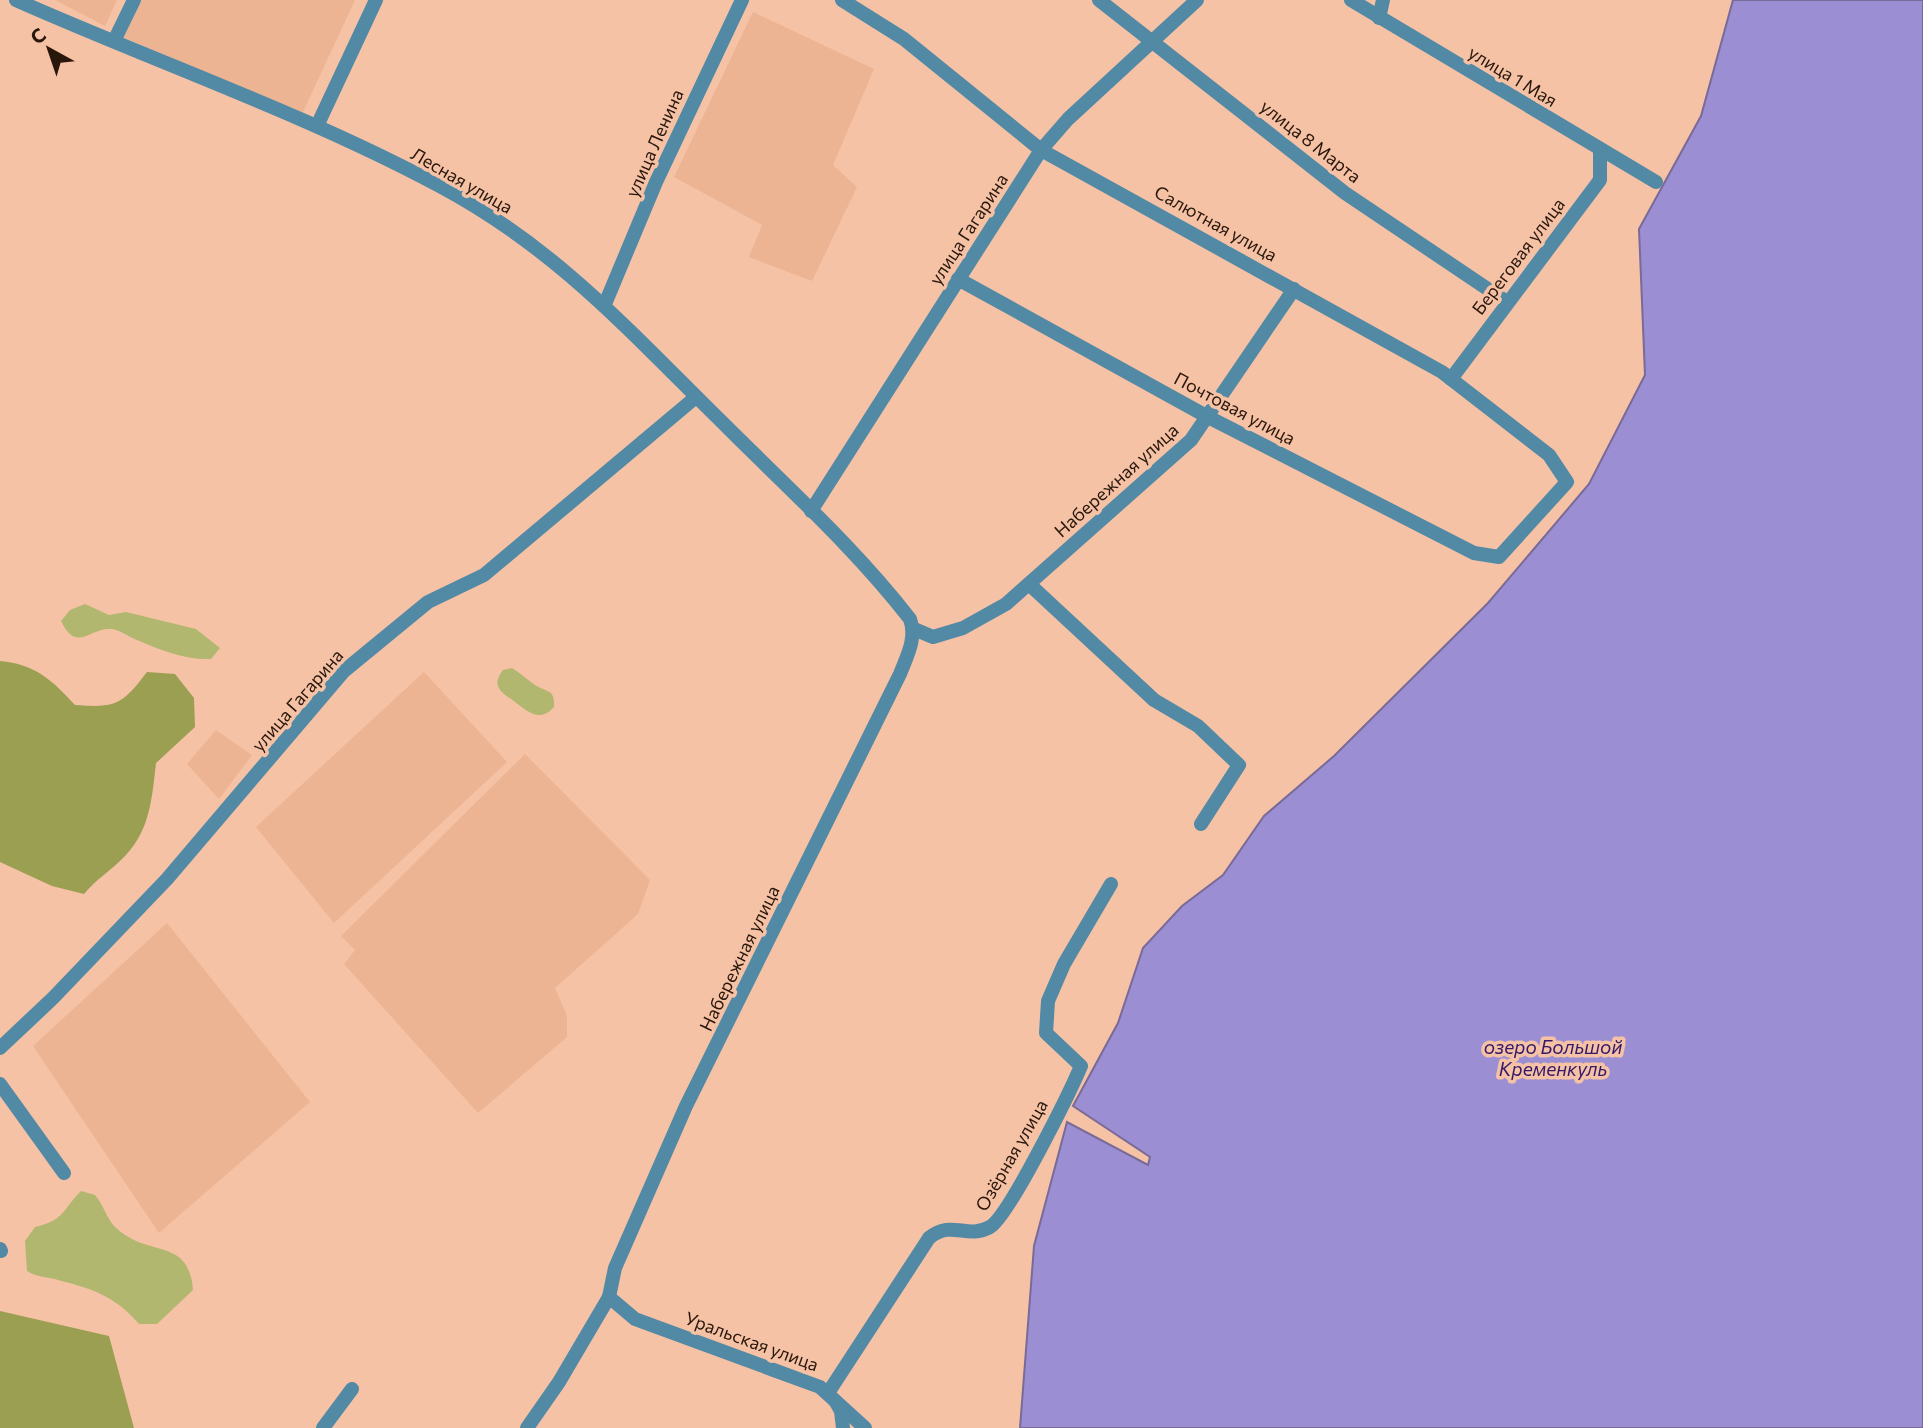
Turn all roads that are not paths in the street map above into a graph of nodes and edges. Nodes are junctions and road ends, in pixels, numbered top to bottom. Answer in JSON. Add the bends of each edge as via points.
{"nodes":[{"id":1,"x":16,"y":0,"type":"edge"},
{"id":2,"x":134,"y":0,"type":"edge"},
{"id":3,"x":376,"y":0,"type":"edge"},
{"id":4,"x":742,"y":0,"type":"edge"},
{"id":5,"x":842,"y":0,"type":"edge"},
{"id":6,"x":1099,"y":0,"type":"edge"},
{"id":7,"x":1197,"y":0,"type":"edge"},
{"id":8,"x":1351,"y":0,"type":"edge"},
{"id":9,"x":1383,"y":0,"type":"edge"},
{"id":10,"x":1379,"y":18,"type":"junction"},
{"id":11,"x":114,"y":41,"type":"junction"},
{"id":12,"x":1153,"y":43,"type":"junction"},
{"id":13,"x":317,"y":127,"type":"junction"},
{"id":14,"x":1041,"y":150,"type":"junction"},
{"id":15,"x":1600,"y":151,"type":"junction"},
{"id":16,"x":1656,"y":182,"type":"dead end"},
{"id":17,"x":958,"y":279,"type":"junction"},
{"id":18,"x":1294,"y":289,"type":"junction"},
{"id":19,"x":1507,"y":302,"type":"junction"},
{"id":20,"x":605,"y":304,"type":"junction"},
{"id":21,"x":1451,"y":379,"type":"junction"},
{"id":22,"x":696,"y":397,"type":"junction"},
{"id":23,"x":1208,"y":417,"type":"junction"},
{"id":24,"x":811,"y":511,"type":"junction"},
{"id":25,"x":1499,"y":557,"type":"joint"},
{"id":26,"x":1029,"y":584,"type":"junction"},
{"id":27,"x":914,"y":629,"type":"junction"},
{"id":28,"x":1201,"y":824,"type":"dead end"},
{"id":29,"x":1111,"y":884,"type":"dead end"},
{"id":30,"x":0,"y":1048,"type":"edge"},
{"id":31,"x":0,"y":1084,"type":"edge"},
{"id":32,"x":64,"y":1173,"type":"dead end"},
{"id":33,"x":613,"y":1301,"type":"junction"},
{"id":34,"x":352,"y":1389,"type":"dead end"},
{"id":35,"x":831,"y":1396,"type":"junction"},
{"id":36,"x":323,"y":1428,"type":"edge"},
{"id":37,"x":527,"y":1428,"type":"edge"},
{"id":38,"x":843,"y":1428,"type":"edge"},
{"id":39,"x":865,"y":1428,"type":"edge"}],
"edges":[{"from":1,"to":11,"type":"street","name":"Лесная улица"},
{"from":2,"to":11,"type":"street"},
{"from":3,"to":13,"type":"street"},
{"from":4,"to":20,"type":"street","name":"улица Ленина","via":[[656,182]]},
{"from":5,"to":14,"type":"street","name":"Салютная улица","via":[[904,39]]},
{"from":6,"to":12,"type":"street","name":"улица 8 Марта"},
{"from":7,"to":12,"type":"street","name":"улица Гагарина"},
{"from":8,"to":10,"type":"street","name":"улица 1 Мая"},
{"from":9,"to":10,"type":"street"},
{"from":10,"to":15,"type":"street","name":"улица 1 Мая"},
{"from":11,"to":13,"type":"street","name":"Лесная улица"},
{"from":12,"to":14,"type":"street","name":"улица Гагарина","via":[[1068,119]]},
{"from":12,"to":19,"type":"street","name":"улица 8 Марта","via":[[1345,193]]},
{"from":13,"to":20,"type":"street","name":"Лесная улица","via":[[439,186],[499,222],[553,258]]},
{"from":14,"to":17,"type":"street","name":"улица Гагарина"},
{"from":14,"to":18,"type":"street","name":"Салютная улица"},
{"from":15,"to":16,"type":"street","name":"улица 1 Мая"},
{"from":15,"to":19,"type":"street","name":"Береговая улица","via":[[1600,180]]},
{"from":17,"to":23,"type":"street","name":"Почтовая улица"},
{"from":17,"to":24,"type":"street","name":"улица Гагарина"},
{"from":18,"to":21,"type":"street","name":"Салютная улица"},
{"from":18,"to":23,"type":"street","name":"Набережная улица"},
{"from":19,"to":21,"type":"street","name":"Береговая улица"},
{"from":20,"to":22,"type":"street","name":"Лесная улица"},
{"from":21,"to":25,"type":"street","name":"Салютная улица","via":[[1549,455],[1567,482]]},
{"from":22,"to":24,"type":"street","name":"Лесная улица"},
{"from":22,"to":30,"type":"street","name":"улица Гагарина","via":[[484,575],[428,602],[344,671],[167,879]]},
{"from":23,"to":25,"type":"street","name":"Почтовая улица","via":[[1474,553]]},
{"from":23,"to":26,"type":"street","name":"Набережная улица","via":[[1191,440]]},
{"from":24,"to":27,"type":"street","via":[[900,606]]},
{"from":26,"to":27,"type":"street","name":"Набережная улица","via":[[1006,604],[963,628],[933,637]]},
{"from":26,"to":28,"type":"street","via":[[1154,700],[1198,726],[1239,765]]},
{"from":27,"to":33,"type":"street","name":"Набережная улица","via":[[900,674],[686,1106],[615,1268]]},
{"from":29,"to":35,"type":"street","name":"Озёрная улица","via":[[1048,1001],[1046,1033],[1081,1066],[1019,1183],[991,1226],[972,1232],[948,1228],[929,1238]]},
{"from":31,"to":32,"type":"street"},
{"from":33,"to":35,"type":"street","name":"Уральская улица","via":[[635,1319],[806,1381]]},
{"from":33,"to":37,"type":"street","name":"Набережная улица"},
{"from":34,"to":36,"type":"street"},
{"from":35,"to":38,"type":"street","via":[[841,1411]]},
{"from":35,"to":39,"type":"street","name":"Уральская улица"}]}
